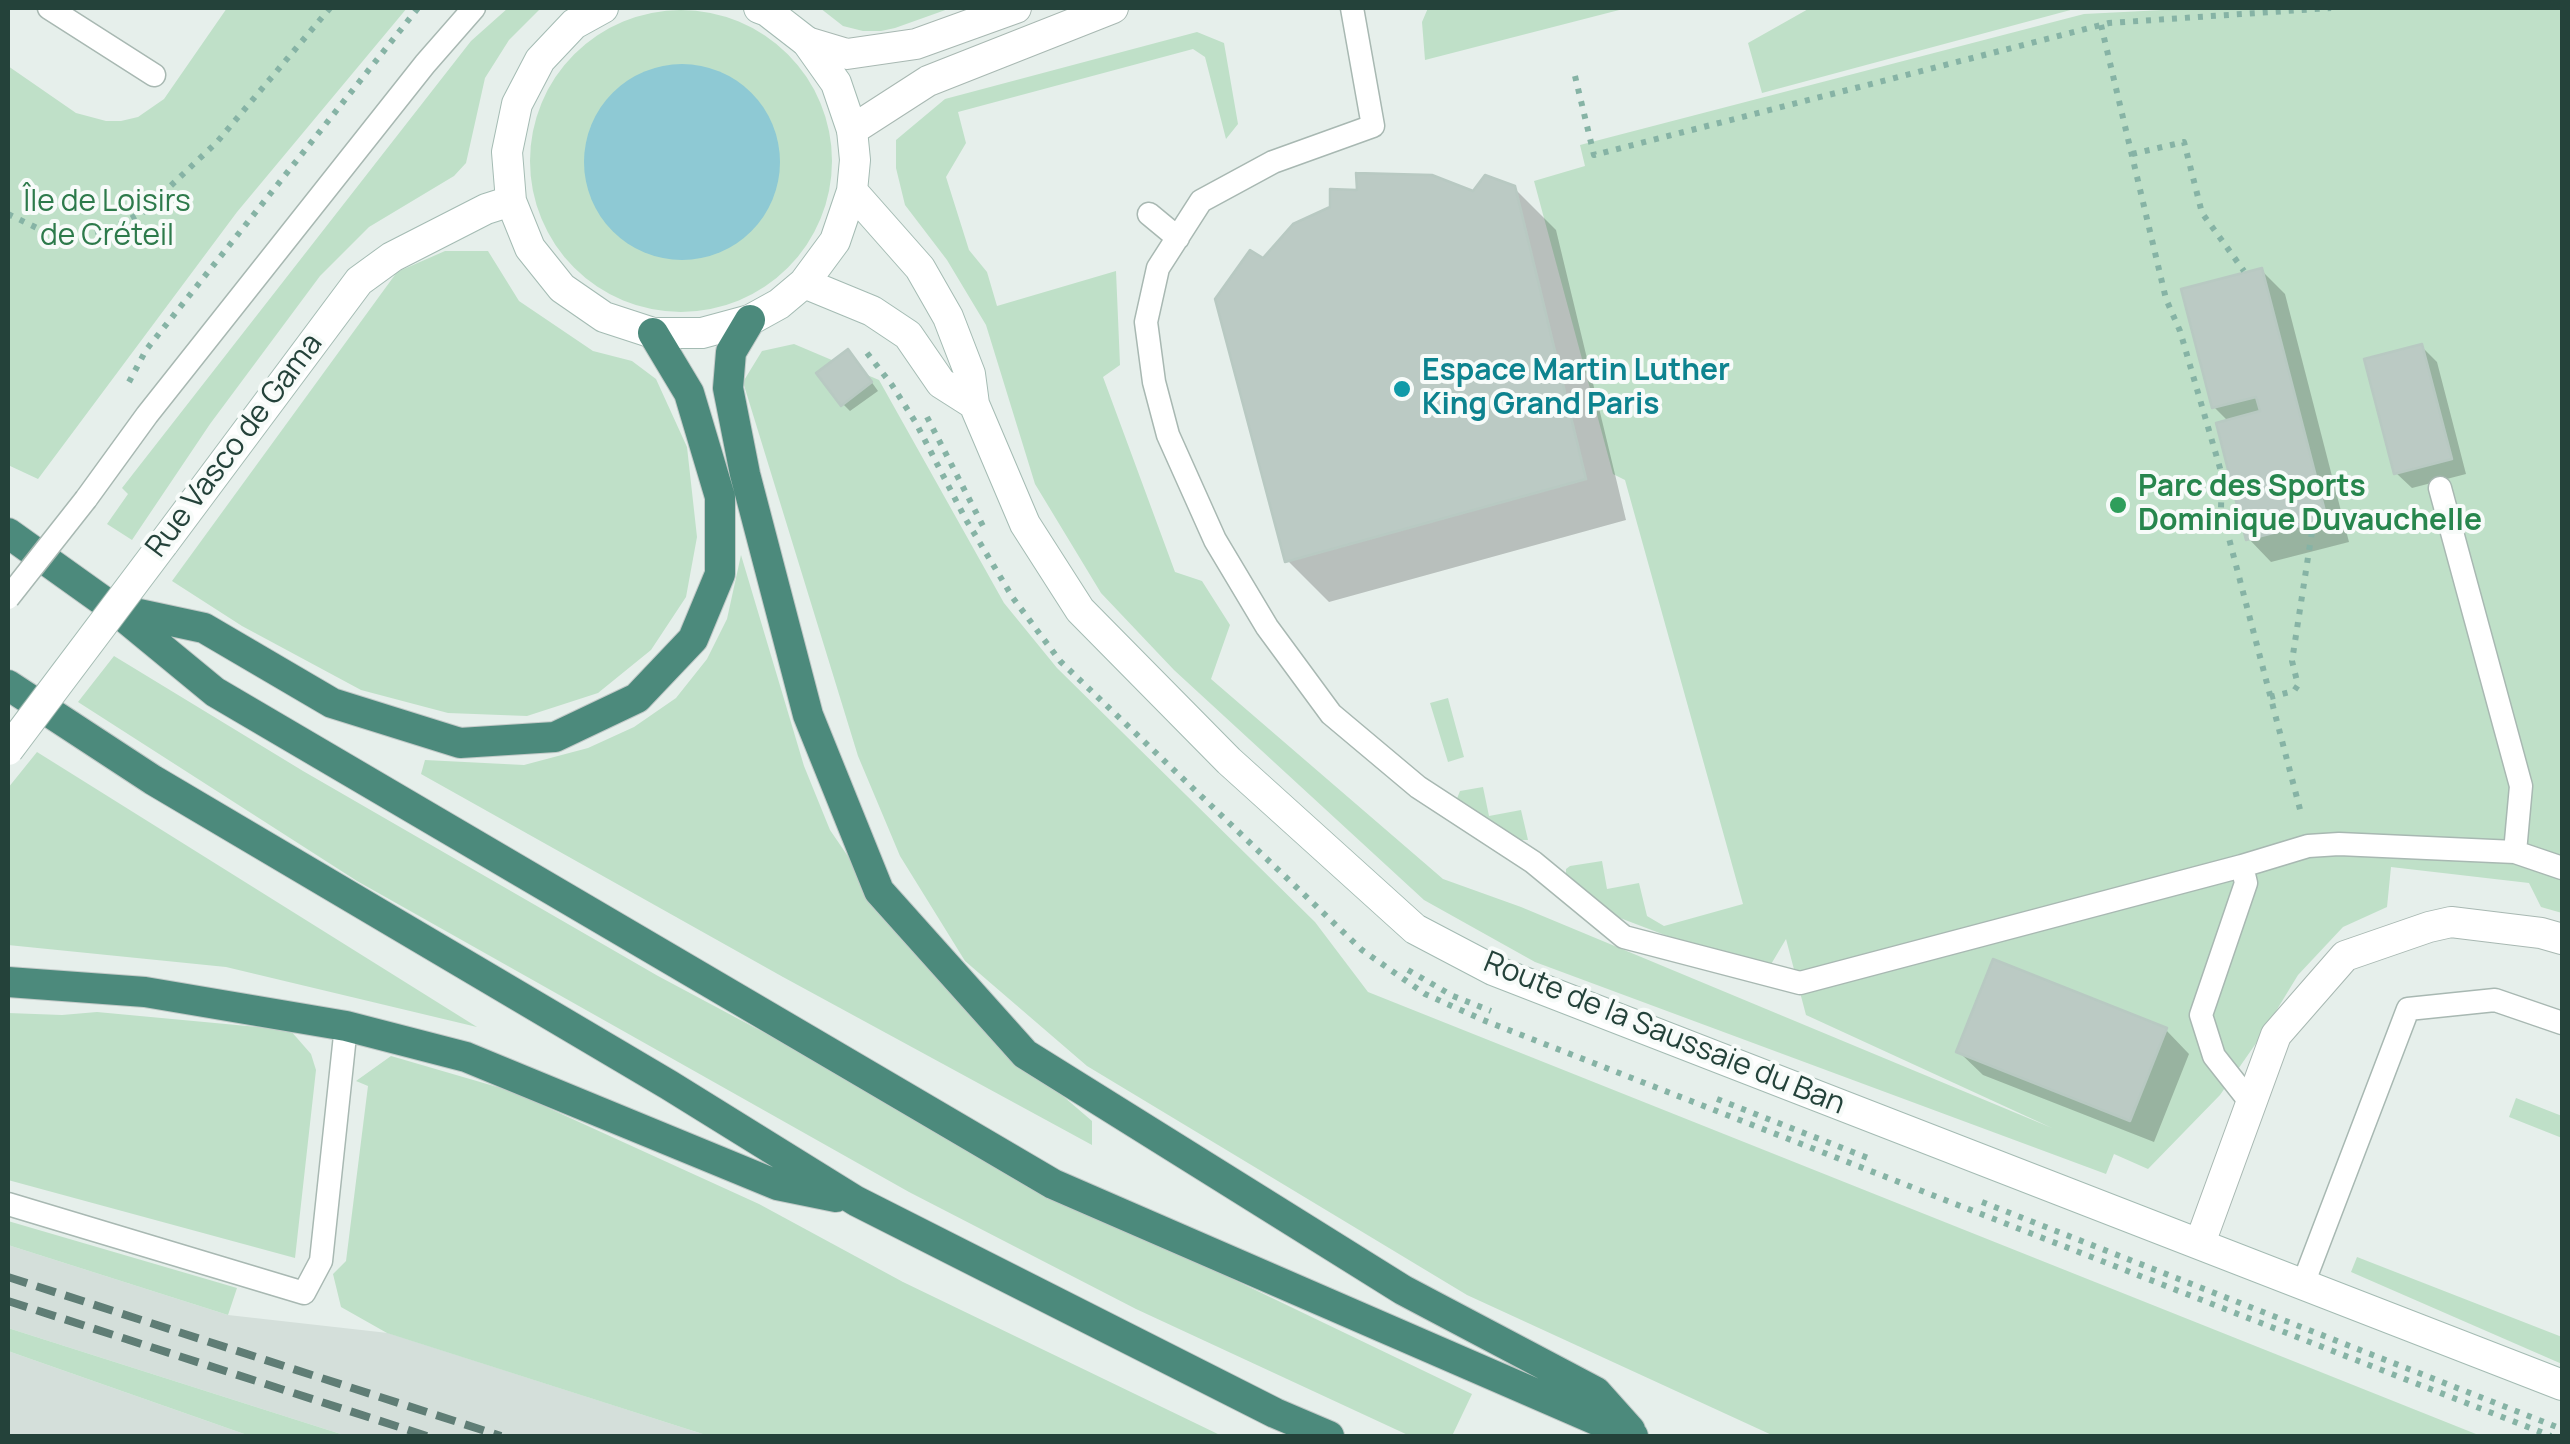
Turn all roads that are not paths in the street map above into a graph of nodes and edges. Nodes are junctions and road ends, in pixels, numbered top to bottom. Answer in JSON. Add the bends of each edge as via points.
{"nodes":[{"id":1,"x":49,"y":8,"type":"edge"},
{"id":2,"x":474,"y":8,"type":"edge"},
{"id":3,"x":603,"y":8,"type":"edge"},
{"id":4,"x":759,"y":8,"type":"edge"},
{"id":5,"x":1016,"y":8,"type":"edge"},
{"id":6,"x":1113,"y":8,"type":"edge"},
{"id":7,"x":1352,"y":8,"type":"edge"},
{"id":8,"x":807,"y":42,"type":"junction"},
{"id":9,"x":154,"y":75,"type":"dead end"},
{"id":10,"x":852,"y":130,"type":"junction"},
{"id":11,"x":852,"y":191,"type":"junction"},
{"id":12,"x":511,"y":200,"type":"junction"},
{"id":13,"x":1149,"y":214,"type":"dead end"},
{"id":14,"x":1178,"y":238,"type":"junction"},
{"id":15,"x":804,"y":283,"type":"junction"},
{"id":16,"x":750,"y":320,"type":"junction"},
{"id":17,"x":653,"y":332,"type":"junction"},
{"id":18,"x":974,"y":404,"type":"junction"},
{"id":19,"x":2440,"y":488,"type":"dead end"},
{"id":20,"x":8,"y":533,"type":"edge"},
{"id":21,"x":8,"y":598,"type":"edge"},
{"id":22,"x":113,"y":608,"type":"junction"},
{"id":23,"x":8,"y":685,"type":"edge"},
{"id":24,"x":8,"y":750,"type":"edge"},
{"id":25,"x":2515,"y":852,"type":"junction"},
{"id":26,"x":2242,"y":866,"type":"junction"},
{"id":27,"x":2562,"y":868,"type":"edge"},
{"id":28,"x":2562,"y":939,"type":"edge"},
{"id":29,"x":8,"y":982,"type":"edge"},
{"id":30,"x":2562,"y":1023,"type":"edge"},
{"id":31,"x":346,"y":1026,"type":"junction"},
{"id":32,"x":2251,"y":1103,"type":"junction"},
{"id":33,"x":856,"y":1201,"type":"junction"},
{"id":34,"x":8,"y":1204,"type":"edge"},
{"id":35,"x":2200,"y":1243,"type":"junction"},
{"id":36,"x":2304,"y":1284,"type":"junction"},
{"id":37,"x":2562,"y":1386,"type":"edge"},
{"id":38,"x":1330,"y":1436,"type":"edge"},
{"id":39,"x":1634,"y":1436,"type":"edge"}],
"edges":[{"from":1,"to":9,"type":"lane"},
{"from":2,"to":21,"type":"lane","bridge":true},
{"from":3,"to":12,"type":"main road","via":[[574,24],[540,60],[517,104],[507,152]]},
{"from":4,"to":8,"type":"main road"},
{"from":5,"to":8,"type":"main road","via":[[916,44],[847,54]]},
{"from":6,"to":10,"type":"main road","via":[[928,81]]},
{"from":7,"to":14,"type":"lane","via":[[1373,126],[1273,162],[1201,200]]},
{"from":8,"to":10,"type":"main road","via":[[836,83]]},
{"from":10,"to":11,"type":"main road"},
{"from":11,"to":15,"type":"main road","via":[[835,241]]},
{"from":11,"to":18,"type":"main road","name":"Route de la Saussaie du Ban","via":[[920,268],[948,318]]},
{"from":12,"to":17,"type":"main road","via":[[530,248],[562,288],[604,317]]},
{"from":12,"to":24,"type":"main road","name":"Rue Vasco de Gama","bridge":true,"via":[[392,257],[358,281]]},
{"from":13,"to":14,"type":"lane"},
{"from":14,"to":26,"type":"lane","via":[[1158,268],[1146,322],[1154,382],[1168,435],[1215,540],[1267,627],[1331,714],[1418,787],[1534,862],[1624,938],[1800,982]]},
{"from":15,"to":16,"type":"main road"},
{"from":15,"to":18,"type":"main road","name":"Route de la Saussaie du Ban","via":[[908,334],[941,383]]},
{"from":16,"to":17,"type":"main road","via":[[702,333]]},
{"from":16,"to":39,"type":"highway","via":[[731,352],[728,388],[745,474],[808,715],[879,891],[1025,1054],[1403,1290],[1596,1392]]},
{"from":17,"to":22,"type":"highway","via":[[689,393],[720,496],[720,574],[693,640],[638,698],[555,736],[460,743],[332,703],[204,628]]},
{"from":18,"to":35,"type":"main road","name":"Route de la Saussaie du Ban","via":[[1025,524],[1080,610],[1229,761],[1414,928],[1493,970]]},
{"from":19,"to":25,"type":"lane","via":[[2521,786]]},
{"from":20,"to":22,"type":"highway"},
{"from":22,"to":39,"type":"highway","via":[[215,692],[1053,1184]]},
{"from":23,"to":33,"type":"highway","via":[[152,780]]},
{"from":25,"to":26,"type":"lane","via":[[2339,844]]},
{"from":25,"to":27,"type":"lane"},
{"from":26,"to":32,"type":"lane","via":[[2246,883],[2201,1016],[2214,1056]]},
{"from":28,"to":32,"type":"main road","via":[[2451,922],[2346,956],[2276,1035]]},
{"from":29,"to":31,"type":"highway","via":[[145,992]]},
{"from":30,"to":36,"type":"lane","via":[[2495,1000],[2408,1009]]},
{"from":31,"to":33,"type":"highway","via":[[466,1057],[776,1185]]},
{"from":31,"to":34,"type":"lane","via":[[320,1261],[304,1293]]},
{"from":32,"to":35,"type":"main road"},
{"from":33,"to":38,"type":"highway"},
{"from":35,"to":36,"type":"main road","name":"Route de la Saussaie du Ban"},
{"from":36,"to":37,"type":"main road","name":"Route de la Saussaie du Ban"}]}
